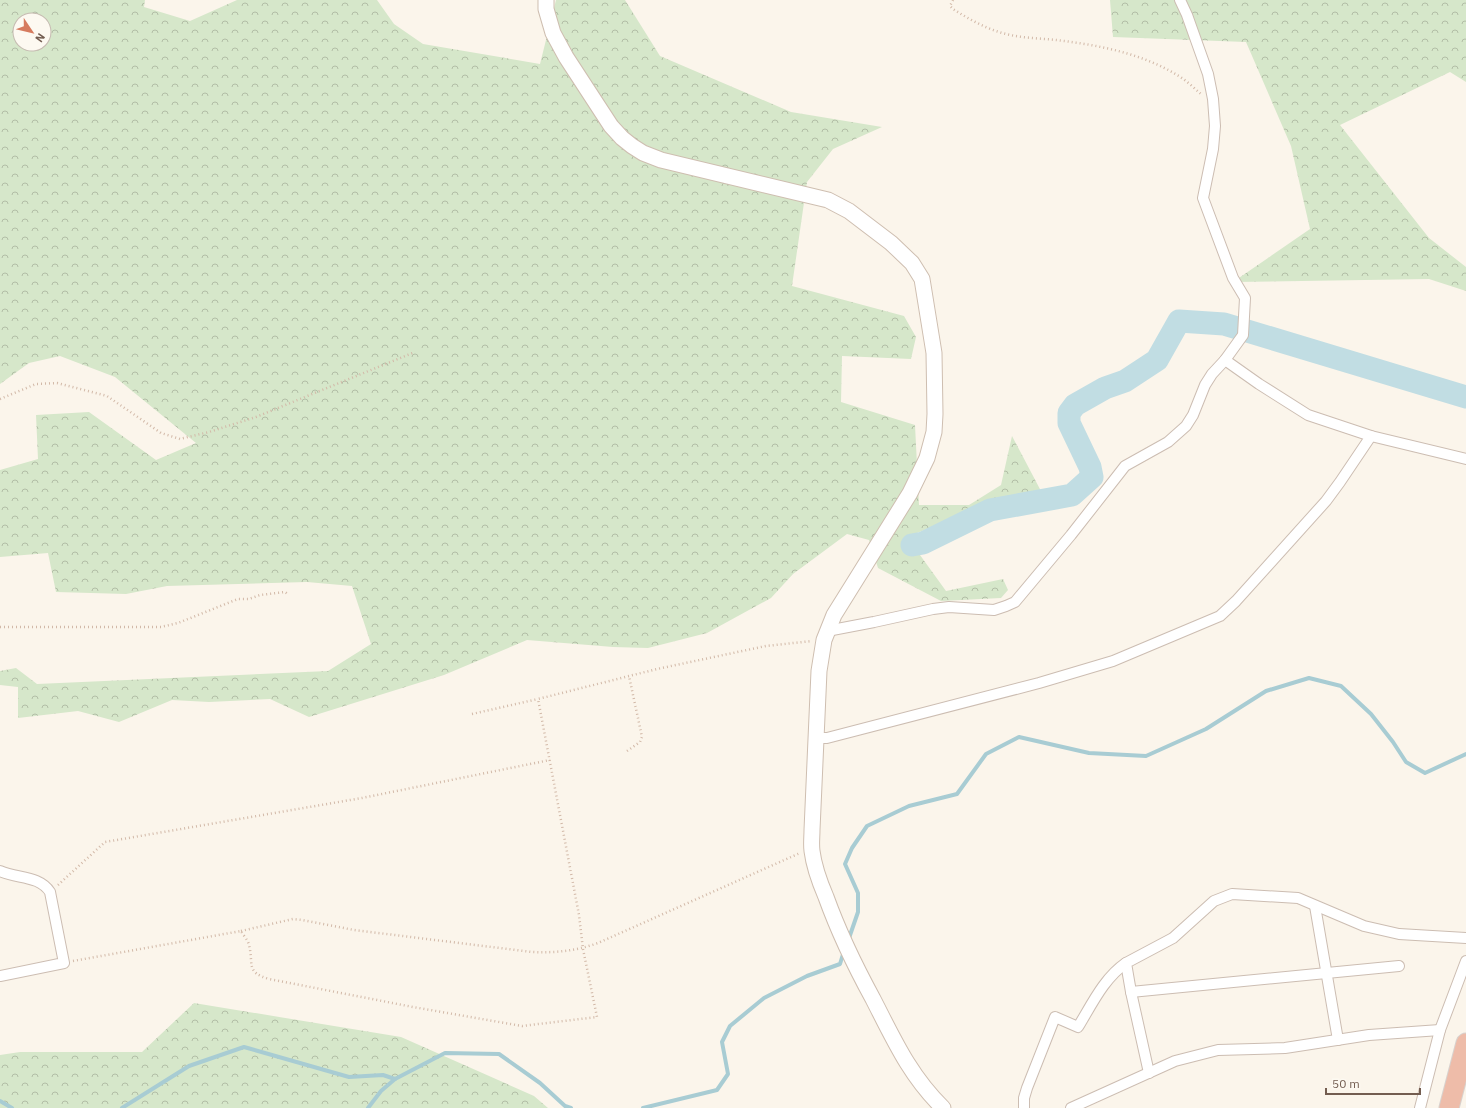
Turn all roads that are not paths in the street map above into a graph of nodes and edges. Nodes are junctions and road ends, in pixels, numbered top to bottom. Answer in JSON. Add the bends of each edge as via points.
{"nodes":[{"id":1,"x":546,"y":0,"type":"edge"},
{"id":2,"x":1180,"y":0,"type":"edge"},
{"id":3,"x":1224,"y":360,"type":"junction"},
{"id":4,"x":1371,"y":436,"type":"junction"},
{"id":5,"x":1466,"y":459,"type":"edge"},
{"id":6,"x":826,"y":636,"type":"junction"},
{"id":7,"x":817,"y":738,"type":"junction"},
{"id":8,"x":0,"y":871,"type":"edge"},
{"id":9,"x":1315,"y":906,"type":"junction"},
{"id":10,"x":1466,"y":938,"type":"edge"},
{"id":11,"x":1466,"y":961,"type":"edge"},
{"id":12,"x":1126,"y":963,"type":"junction"},
{"id":13,"x":1399,"y":966,"type":"dead end"},
{"id":14,"x":1326,"y":973,"type":"junction"},
{"id":15,"x":0,"y":976,"type":"edge"},
{"id":16,"x":1130,"y":992,"type":"junction"},
{"id":17,"x":1440,"y":1030,"type":"junction"},
{"id":18,"x":1338,"y":1040,"type":"junction"},
{"id":19,"x":1466,"y":1043,"type":"edge"},
{"id":20,"x":1150,"y":1072,"type":"junction"},
{"id":21,"x":944,"y":1108,"type":"edge"},
{"id":22,"x":1024,"y":1108,"type":"edge"},
{"id":23,"x":1071,"y":1108,"type":"edge"},
{"id":24,"x":1420,"y":1108,"type":"edge"},
{"id":25,"x":1449,"y":1108,"type":"edge"}],
"edges":[{"from":1,"to":6,"type":"street","via":[[549,23],[558,42],[611,126],[622,138],[661,160],[828,200],[849,211],[891,243],[912,263],[922,279],[934,352],[934,432],[927,458],[910,493],[834,614]]},
{"from":2,"to":3,"type":"street","via":[[1208,74],[1214,101],[1213,149],[1203,198],[1233,278],[1244,298],[1243,335]]},
{"from":3,"to":4,"type":"street","via":[[1308,415]]},
{"from":3,"to":6,"type":"street","via":[[1205,385],[1186,426],[1168,442],[1125,466],[1015,602],[994,610],[949,607],[933,609]]},
{"from":4,"to":5,"type":"street"},
{"from":4,"to":7,"type":"street","via":[[1326,501],[1220,616],[1113,661],[1054,679],[827,738]]},
{"from":6,"to":7,"type":"street","via":[[819,671]]},
{"from":7,"to":21,"type":"street","via":[[812,851],[821,885],[842,940],[901,1054],[913,1074]]},
{"from":8,"to":15,"type":"street","via":[[42,883],[50,892],[64,963]]},
{"from":9,"to":10,"type":"street","via":[[1364,926],[1400,934]]},
{"from":9,"to":12,"type":"street","via":[[1298,898],[1232,894],[1214,902],[1173,938]]},
{"from":9,"to":14,"type":"street"},
{"from":11,"to":17,"type":"street"},
{"from":12,"to":16,"type":"street"},
{"from":12,"to":22,"type":"street","via":[[1108,979],[1078,1027],[1055,1017],[1027,1088]]},
{"from":13,"to":14,"type":"street"},
{"from":14,"to":16,"type":"street"},
{"from":14,"to":18,"type":"street"},
{"from":16,"to":20,"type":"street"},
{"from":17,"to":18,"type":"street"},
{"from":17,"to":24,"type":"street"},
{"from":18,"to":20,"type":"street","via":[[1284,1048],[1218,1050],[1174,1061]]},
{"from":19,"to":25,"type":"highway"},
{"from":20,"to":23,"type":"street"}]}
